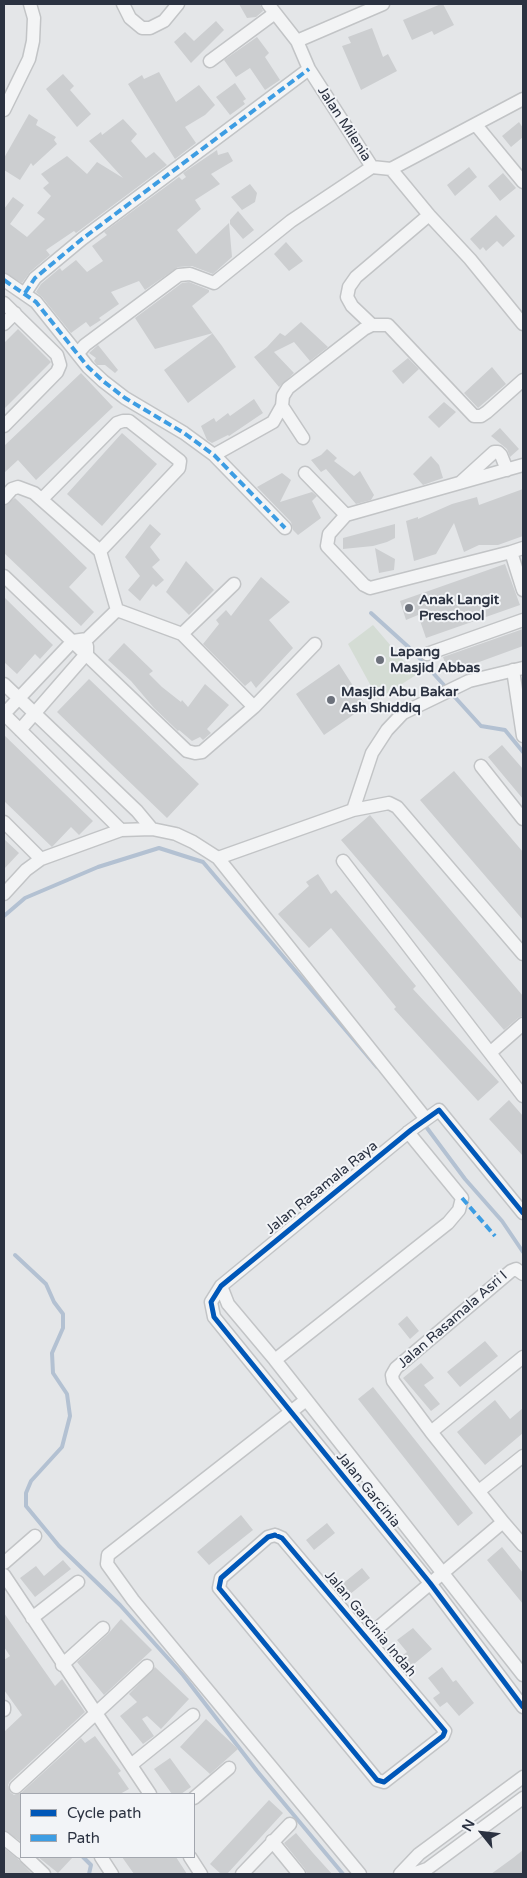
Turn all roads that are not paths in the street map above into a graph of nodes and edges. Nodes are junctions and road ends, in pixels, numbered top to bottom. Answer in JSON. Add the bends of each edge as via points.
{"nodes":[{"id":1,"x":123,"y":4,"type":"edge"},
{"id":2,"x":178,"y":4,"type":"edge"},
{"id":3,"x":383,"y":4,"type":"edge"},
{"id":4,"x":28,"y":5,"type":"edge"},
{"id":5,"x":271,"y":8,"type":"edge"},
{"id":6,"x":297,"y":41,"type":"junction"},
{"id":7,"x":210,"y":61,"type":"dead end"},
{"id":8,"x":308,"y":69,"type":"junction"},
{"id":9,"x":523,"y":99,"type":"edge"},
{"id":10,"x":4,"y":110,"type":"edge"},
{"id":11,"x":476,"y":125,"type":"junction"},
{"id":12,"x":372,"y":167,"type":"junction"},
{"id":13,"x":392,"y":169,"type":"junction"},
{"id":14,"x":523,"y":182,"type":"edge"},
{"id":15,"x":429,"y":215,"type":"junction"},
{"id":16,"x":4,"y":280,"type":"edge"},
{"id":17,"x":25,"y":293,"type":"junction"},
{"id":18,"x":4,"y":304,"type":"edge"},
{"id":19,"x":15,"y":313,"type":"junction"},
{"id":20,"x":4,"y":324,"type":"edge"},
{"id":21,"x":523,"y":324,"type":"edge"},
{"id":22,"x":372,"y":326,"type":"junction"},
{"id":23,"x":78,"y":353,"type":"junction"},
{"id":24,"x":523,"y":380,"type":"edge"},
{"id":25,"x":282,"y":406,"type":"junction"},
{"id":26,"x":4,"y":426,"type":"edge"},
{"id":27,"x":303,"y":438,"type":"dead end"},
{"id":28,"x":214,"y":455,"type":"junction"},
{"id":29,"x":523,"y":465,"type":"edge"},
{"id":30,"x":507,"y":470,"type":"junction"},
{"id":31,"x":305,"y":474,"type":"dead end"},
{"id":32,"x":459,"y":484,"type":"junction"},
{"id":33,"x":4,"y":498,"type":"edge"},
{"id":34,"x":42,"y":499,"type":"junction"},
{"id":35,"x":346,"y":515,"type":"junction"},
{"id":36,"x":285,"y":528,"type":"dead end"},
{"id":37,"x":517,"y":550,"type":"edge"},
{"id":38,"x":100,"y":551,"type":"junction"},
{"id":39,"x":4,"y":576,"type":"edge"},
{"id":40,"x":234,"y":584,"type":"dead end"},
{"id":41,"x":523,"y":590,"type":"edge"},
{"id":42,"x":117,"y":610,"type":"junction"},
{"id":43,"x":523,"y":620,"type":"edge"},
{"id":44,"x":182,"y":634,"type":"junction"},
{"id":45,"x":87,"y":639,"type":"junction"},
{"id":46,"x":73,"y":641,"type":"junction"},
{"id":47,"x":315,"y":644,"type":"dead end"},
{"id":48,"x":86,"y":653,"type":"junction"},
{"id":49,"x":427,"y":654,"type":"dead end"},
{"id":50,"x":518,"y":669,"type":"edge"},
{"id":51,"x":4,"y":684,"type":"edge"},
{"id":52,"x":18,"y":698,"type":"junction"},
{"id":53,"x":254,"y":707,"type":"junction"},
{"id":54,"x":4,"y":714,"type":"edge"},
{"id":55,"x":36,"y":714,"type":"junction"},
{"id":56,"x":20,"y":730,"type":"junction"},
{"id":57,"x":523,"y":736,"type":"edge"},
{"id":58,"x":481,"y":766,"type":"dead end"},
{"id":59,"x":353,"y":810,"type":"junction"},
{"id":60,"x":523,"y":819,"type":"edge"},
{"id":61,"x":4,"y":822,"type":"edge"},
{"id":62,"x":152,"y":829,"type":"junction"},
{"id":63,"x":121,"y":830,"type":"junction"},
{"id":64,"x":218,"y":858,"type":"junction"},
{"id":65,"x":41,"y":860,"type":"junction"},
{"id":66,"x":343,"y":861,"type":"dead end"},
{"id":67,"x":4,"y":894,"type":"edge"},
{"id":68,"x":523,"y":954,"type":"edge"},
{"id":69,"x":523,"y":1024,"type":"edge"},
{"id":70,"x":491,"y":1052,"type":"junction"},
{"id":71,"x":523,"y":1096,"type":"edge"},
{"id":72,"x":425,"y":1120,"type":"junction"},
{"id":73,"x":409,"y":1131,"type":"junction"},
{"id":74,"x":523,"y":1213,"type":"edge"},
{"id":75,"x":520,"y":1272,"type":"edge"},
{"id":76,"x":221,"y":1286,"type":"junction"},
{"id":77,"x":523,"y":1357,"type":"edge"},
{"id":78,"x":275,"y":1360,"type":"junction"},
{"id":79,"x":306,"y":1400,"type":"junction"},
{"id":80,"x":291,"y":1413,"type":"junction"},
{"id":81,"x":432,"y":1432,"type":"junction"},
{"id":82,"x":523,"y":1456,"type":"edge"},
{"id":83,"x":479,"y":1491,"type":"junction"},
{"id":84,"x":503,"y":1522,"type":"junction"},
{"id":85,"x":35,"y":1536,"type":"dead end"},
{"id":86,"x":523,"y":1545,"type":"edge"},
{"id":87,"x":4,"y":1563,"type":"edge"},
{"id":88,"x":442,"y":1572,"type":"junction"},
{"id":89,"x":4,"y":1575,"type":"edge"},
{"id":90,"x":78,"y":1582,"type":"dead end"},
{"id":91,"x":430,"y":1583,"type":"junction"},
{"id":92,"x":32,"y":1618,"type":"junction"},
{"id":93,"x":103,"y":1628,"type":"dead end"},
{"id":94,"x":367,"y":1636,"type":"junction"},
{"id":95,"x":62,"y":1665,"type":"junction"},
{"id":96,"x":147,"y":1666,"type":"dead end"},
{"id":97,"x":523,"y":1675,"type":"edge"},
{"id":98,"x":523,"y":1707,"type":"edge"},
{"id":99,"x":94,"y":1713,"type":"junction"},
{"id":100,"x":193,"y":1715,"type":"dead end"},
{"id":101,"x":131,"y":1765,"type":"junction"},
{"id":102,"x":229,"y":1768,"type":"dead end"},
{"id":103,"x":523,"y":1777,"type":"edge"},
{"id":104,"x":16,"y":1787,"type":"dead end"},
{"id":105,"x":149,"y":1793,"type":"edge"},
{"id":106,"x":195,"y":1797,"type":"edge"},
{"id":107,"x":523,"y":1798,"type":"edge"},
{"id":108,"x":290,"y":1824,"type":"dead end"},
{"id":109,"x":4,"y":1838,"type":"edge"},
{"id":110,"x":272,"y":1841,"type":"junction"},
{"id":111,"x":20,"y":1851,"type":"edge"},
{"id":112,"x":27,"y":1858,"type":"edge"},
{"id":113,"x":102,"y":1858,"type":"edge"},
{"id":114,"x":191,"y":1858,"type":"edge"},
{"id":115,"x":44,"y":1874,"type":"edge"},
{"id":116,"x":112,"y":1874,"type":"edge"},
{"id":117,"x":201,"y":1874,"type":"edge"},
{"id":118,"x":242,"y":1874,"type":"edge"},
{"id":119,"x":299,"y":1874,"type":"edge"},
{"id":120,"x":360,"y":1874,"type":"edge"},
{"id":121,"x":400,"y":1874,"type":"edge"},
{"id":122,"x":413,"y":1874,"type":"edge"}],
"edges":[{"from":1,"to":2,"type":"street","via":[[130,18],[142,28],[164,21]]},
{"from":3,"to":6,"type":"street"},
{"from":4,"to":10,"type":"street","via":[[34,18],[29,59]]},
{"from":5,"to":6,"type":"street","name":"Jalan Milenia"},
{"from":5,"to":7,"type":"street"},
{"from":6,"to":8,"type":"street","name":"Jalan Milenia"},
{"from":8,"to":12,"type":"street","name":"Jalan Milenia"},
{"from":8,"to":17,"type":"street","via":[[82,239],[35,278]]},
{"from":9,"to":11,"type":"street"},
{"from":11,"to":13,"type":"street"},
{"from":11,"to":14,"type":"street"},
{"from":12,"to":13,"type":"street","name":"Jalan Milenia"},
{"from":12,"to":23,"type":"street","via":[[291,221],[214,283],[190,274],[179,275]]},
{"from":13,"to":15,"type":"street"},
{"from":15,"to":21,"type":"street"},
{"from":15,"to":22,"type":"street","via":[[356,277],[349,287],[346,298]]},
{"from":16,"to":17,"type":"street"},
{"from":17,"to":23,"type":"street"},
{"from":18,"to":19,"type":"street"},
{"from":19,"to":20,"type":"street"},
{"from":19,"to":26,"type":"street","via":[[57,355],[60,365],[57,372]]},
{"from":22,"to":24,"type":"street","via":[[388,325],[474,416],[481,416]]},
{"from":22,"to":25,"type":"street","via":[[288,388]]},
{"from":23,"to":28,"type":"street","via":[[103,381],[125,398]]},
{"from":25,"to":27,"type":"street"},
{"from":25,"to":28,"type":"street","via":[[273,422],[265,428]]},
{"from":28,"to":36,"type":"street"},
{"from":29,"to":30,"type":"street"},
{"from":30,"to":32,"type":"street"},
{"from":30,"to":32,"type":"street","via":[[498,452],[490,453]]},
{"from":31,"to":35,"type":"street"},
{"from":32,"to":35,"type":"street"},
{"from":33,"to":34,"type":"street","via":[[18,487]]},
{"from":34,"to":38,"type":"street"},
{"from":34,"to":38,"type":"street","via":[[117,423],[123,421],[177,456],[179,468]]},
{"from":35,"to":37,"type":"street","via":[[329,534],[327,546],[370,588]]},
{"from":37,"to":41,"type":"street"},
{"from":38,"to":42,"type":"street"},
{"from":39,"to":46,"type":"street"},
{"from":40,"to":44,"type":"street"},
{"from":42,"to":44,"type":"street"},
{"from":42,"to":45,"type":"street"},
{"from":43,"to":49,"type":"street"},
{"from":44,"to":53,"type":"street"},
{"from":45,"to":46,"type":"street"},
{"from":45,"to":48,"type":"street"},
{"from":46,"to":48,"type":"street"},
{"from":46,"to":52,"type":"street"},
{"from":47,"to":53,"type":"street"},
{"from":48,"to":53,"type":"street","via":[[191,752],[202,752]]},
{"from":48,"to":55,"type":"street"},
{"from":50,"to":57,"type":"street","via":[[519,717]]},
{"from":50,"to":59,"type":"street","via":[[469,681],[403,713],[387,730],[372,754]]},
{"from":51,"to":52,"type":"street"},
{"from":52,"to":54,"type":"street"},
{"from":52,"to":55,"type":"street"},
{"from":54,"to":56,"type":"street"},
{"from":55,"to":56,"type":"street"},
{"from":55,"to":62,"type":"street"},
{"from":56,"to":63,"type":"street"},
{"from":58,"to":60,"type":"street"},
{"from":59,"to":64,"type":"street"},
{"from":59,"to":68,"type":"street","via":[[386,802],[397,807]]},
{"from":61,"to":65,"type":"street"},
{"from":62,"to":63,"type":"street"},
{"from":62,"to":64,"type":"street","via":[[176,834]]},
{"from":63,"to":65,"type":"street"},
{"from":64,"to":72,"type":"street"},
{"from":65,"to":67,"type":"street","via":[[26,870]]},
{"from":66,"to":70,"type":"street"},
{"from":69,"to":70,"type":"street"},
{"from":70,"to":71,"type":"street"},
{"from":72,"to":73,"type":"street","name":"Jalan Rasamala Raya"},
{"from":72,"to":74,"type":"street","name":"Jalan Rasamala Raya","via":[[439,1110]]},
{"from":73,"to":76,"type":"street","name":"Jalan Rasamala Raya"},
{"from":73,"to":78,"type":"street","via":[[462,1198],[459,1210],[448,1223]]},
{"from":75,"to":81,"type":"street","name":"Jalan Rasamala Asri I","via":[[511,1270],[392,1375],[393,1381]]},
{"from":76,"to":78,"type":"street","name":"Jalan Garcinia","via":[[228,1304]]},
{"from":76,"to":80,"type":"street","name":"Jalan Garcinia","via":[[211,1302],[214,1317]]},
{"from":77,"to":81,"type":"street"},
{"from":78,"to":79,"type":"street","name":"Jalan Garcinia"},
{"from":79,"to":80,"type":"street"},
{"from":79,"to":88,"type":"street","name":"Jalan Garcinia"},
{"from":80,"to":91,"type":"street","name":"Jalan Garcinia"},
{"from":80,"to":120,"type":"street","via":[[108,1555],[107,1564],[133,1600]]},
{"from":81,"to":83,"type":"street"},
{"from":82,"to":83,"type":"street"},
{"from":83,"to":84,"type":"street"},
{"from":84,"to":86,"type":"street"},
{"from":84,"to":88,"type":"street"},
{"from":85,"to":87,"type":"street"},
{"from":88,"to":91,"type":"street"},
{"from":88,"to":97,"type":"street","name":"Jalan Garcinia"},
{"from":89,"to":92,"type":"street"},
{"from":90,"to":92,"type":"street"},
{"from":91,"to":94,"type":"street"},
{"from":91,"to":98,"type":"street","name":"Jalan Garcinia"},
{"from":92,"to":95,"type":"street"},
{"from":93,"to":95,"type":"street"},
{"from":94,"to":94,"type":"street","name":"Jalan Garcinia Indah","via":[[282,1538],[275,1535],[221,1578],[219,1588],[377,1780],[384,1782],[443,1736],[445,1731]]},
{"from":95,"to":99,"type":"street"},
{"from":96,"to":99,"type":"street"},
{"from":99,"to":101,"type":"street"},
{"from":99,"to":104,"type":"street"},
{"from":100,"to":101,"type":"street"},
{"from":101,"to":105,"type":"street"},
{"from":102,"to":106,"type":"street"},
{"from":103,"to":121,"type":"street","via":[[418,1854]]},
{"from":107,"to":122,"type":"street","via":[[427,1869]]},
{"from":108,"to":110,"type":"street"},
{"from":109,"to":111,"type":"street"},
{"from":110,"to":118,"type":"street"},
{"from":110,"to":119,"type":"street"},
{"from":112,"to":115,"type":"street"},
{"from":113,"to":116,"type":"street"},
{"from":114,"to":117,"type":"street"}]}
